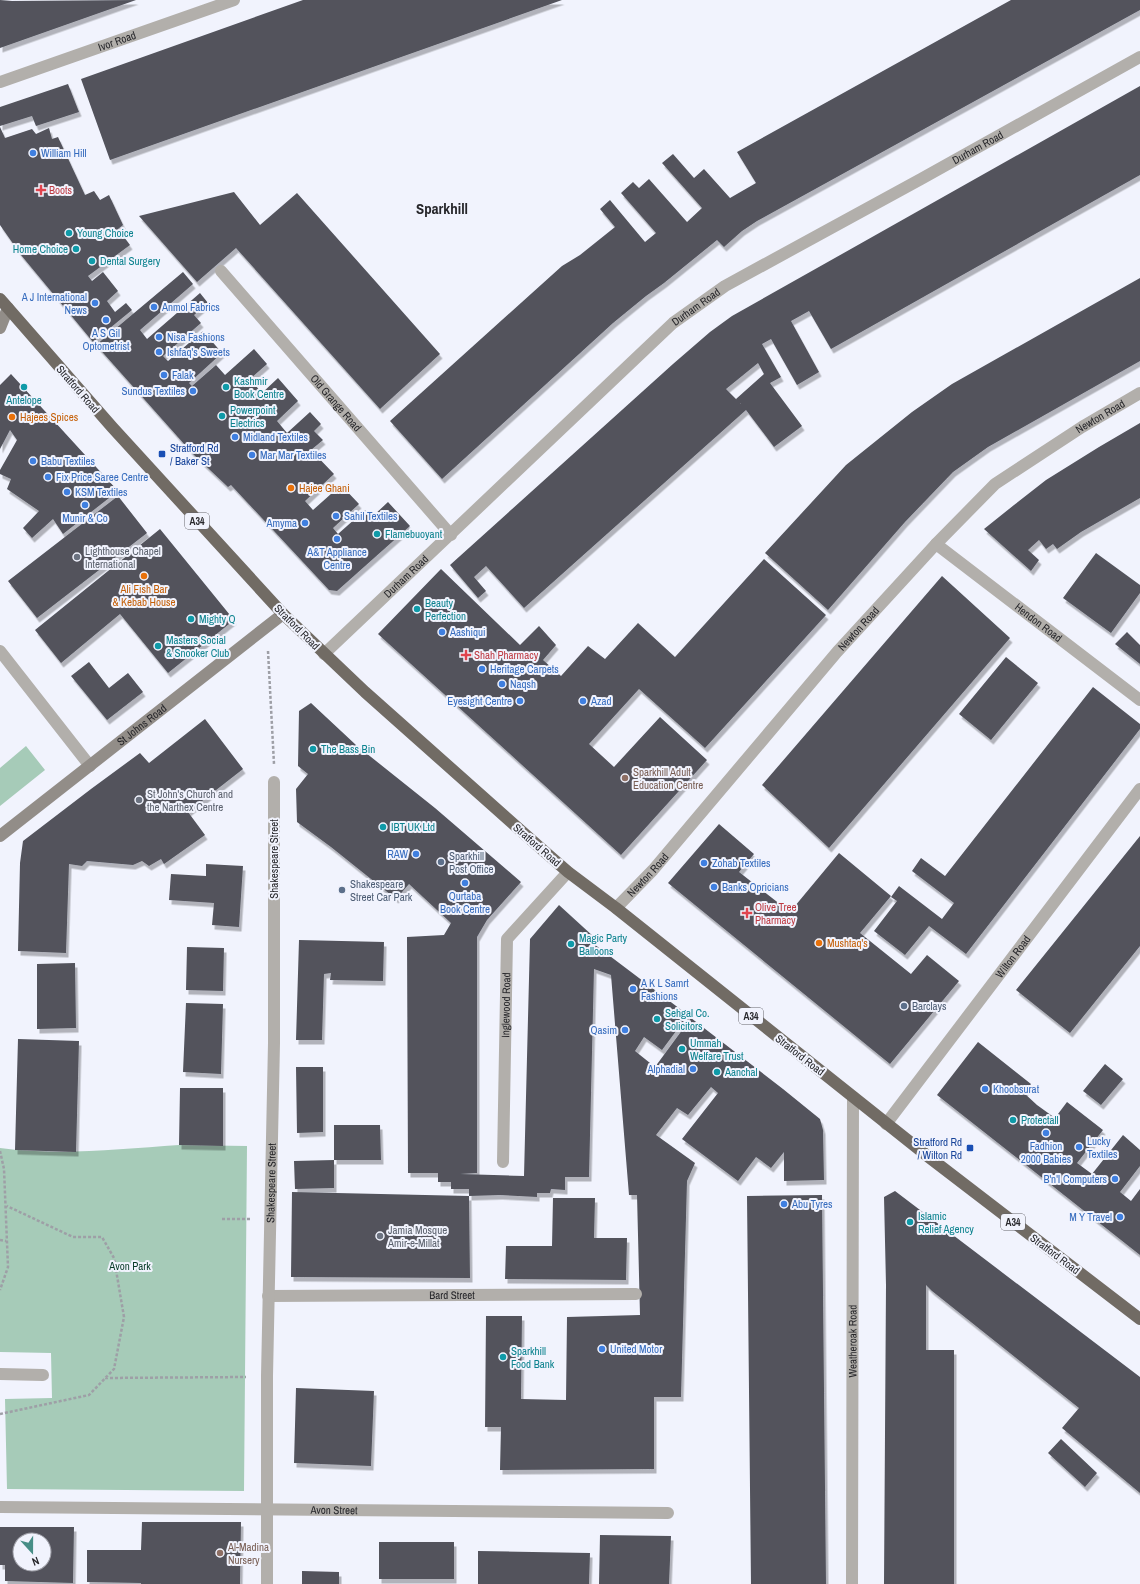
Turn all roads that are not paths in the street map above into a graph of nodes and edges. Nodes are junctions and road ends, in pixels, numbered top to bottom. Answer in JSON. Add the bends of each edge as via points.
{"nodes":[{"id":1,"x":234,"y":0,"type":"edge"},
{"id":2,"x":1140,"y":57,"type":"edge"},
{"id":3,"x":0,"y":82,"type":"edge"},
{"id":4,"x":221,"y":272,"type":"dead end"},
{"id":5,"x":0,"y":299,"type":"edge"},
{"id":6,"x":8,"y":308,"type":"junction"},
{"id":7,"x":0,"y":328,"type":"edge"},
{"id":8,"x":1140,"y":393,"type":"edge"},
{"id":9,"x":451,"y":535,"type":"junction"},
{"id":10,"x":936,"y":544,"type":"junction"},
{"id":11,"x":283,"y":614,"type":"junction"},
{"id":12,"x":0,"y":651,"type":"edge"},
{"id":13,"x":324,"y":654,"type":"junction"},
{"id":14,"x":1140,"y":700,"type":"edge"},
{"id":15,"x":90,"y":766,"type":"junction"},
{"id":16,"x":274,"y":782,"type":"road end"},
{"id":17,"x":1140,"y":789,"type":"edge"},
{"id":18,"x":0,"y":836,"type":"edge"},
{"id":19,"x":568,"y":872,"type":"junction"},
{"id":20,"x":616,"y":908,"type":"junction"},
{"id":21,"x":854,"y":1097,"type":"junction"},
{"id":22,"x":886,"y":1124,"type":"junction"},
{"id":23,"x":503,"y":1162,"type":"dead end"},
{"id":24,"x":636,"y":1294,"type":"dead end"},
{"id":25,"x":268,"y":1296,"type":"junction"},
{"id":26,"x":1140,"y":1319,"type":"edge"},
{"id":27,"x":0,"y":1374,"type":"edge"},
{"id":28,"x":43,"y":1375,"type":"dead end"},
{"id":29,"x":0,"y":1506,"type":"edge"},
{"id":30,"x":268,"y":1510,"type":"junction"},
{"id":31,"x":668,"y":1514,"type":"dead end"},
{"id":32,"x":267,"y":1584,"type":"edge"},
{"id":33,"x":852,"y":1584,"type":"edge"}],
"edges":[{"from":1,"to":3,"type":"street","name":"Ivor Road"},
{"from":2,"to":9,"type":"street","name":"Durham Road","via":[[725,286],[673,322]]},
{"from":4,"to":9,"type":"street","name":"Old Grange Road"},
{"from":5,"to":6,"type":"highway","name":"Stratford Road","number":"A34"},
{"from":6,"to":7,"type":"main road"},
{"from":6,"to":11,"type":"highway","name":"Stratford Road","number":"A34"},
{"from":8,"to":10,"type":"street","name":"Newton Road","via":[[995,484]]},
{"from":9,"to":13,"type":"street","name":"Durham Road"},
{"from":10,"to":14,"type":"street","name":"Hendon Road"},
{"from":10,"to":20,"type":"street","name":"Newton Road","via":[[837,652],[658,864]]},
{"from":11,"to":13,"type":"highway","name":"Stratford Road","number":"A34"},
{"from":11,"to":15,"type":"main road","name":"St Johns Road"},
{"from":12,"to":15,"type":"street"},
{"from":13,"to":19,"type":"highway","name":"Stratford Road","number":"A34"},
{"from":15,"to":18,"type":"main road","name":"St Johns Road"},
{"from":16,"to":25,"type":"street","name":"Shakespeare Street","via":[[274,1035]]},
{"from":17,"to":22,"type":"street","name":"Wilton Road"},
{"from":19,"to":20,"type":"highway","name":"Stratford Road","number":"A34"},
{"from":19,"to":23,"type":"street","name":"Inglewood Road","via":[[507,939]]},
{"from":20,"to":21,"type":"highway","name":"Stratford Road","number":"A34"},
{"from":21,"to":22,"type":"highway","name":"Stratford Road","number":"A34"},
{"from":21,"to":33,"type":"street","name":"Weatheroak Road"},
{"from":22,"to":26,"type":"highway","name":"Stratford Road","number":"A34"},
{"from":24,"to":25,"type":"street","name":"Bard Street"},
{"from":25,"to":30,"type":"street","name":"Shakespeare Street"},
{"from":27,"to":28,"type":"street"},
{"from":29,"to":30,"type":"street","name":"Avon Street"},
{"from":30,"to":31,"type":"street","name":"Avon Street"},
{"from":30,"to":32,"type":"street","name":"Shakespeare Street"}]}
